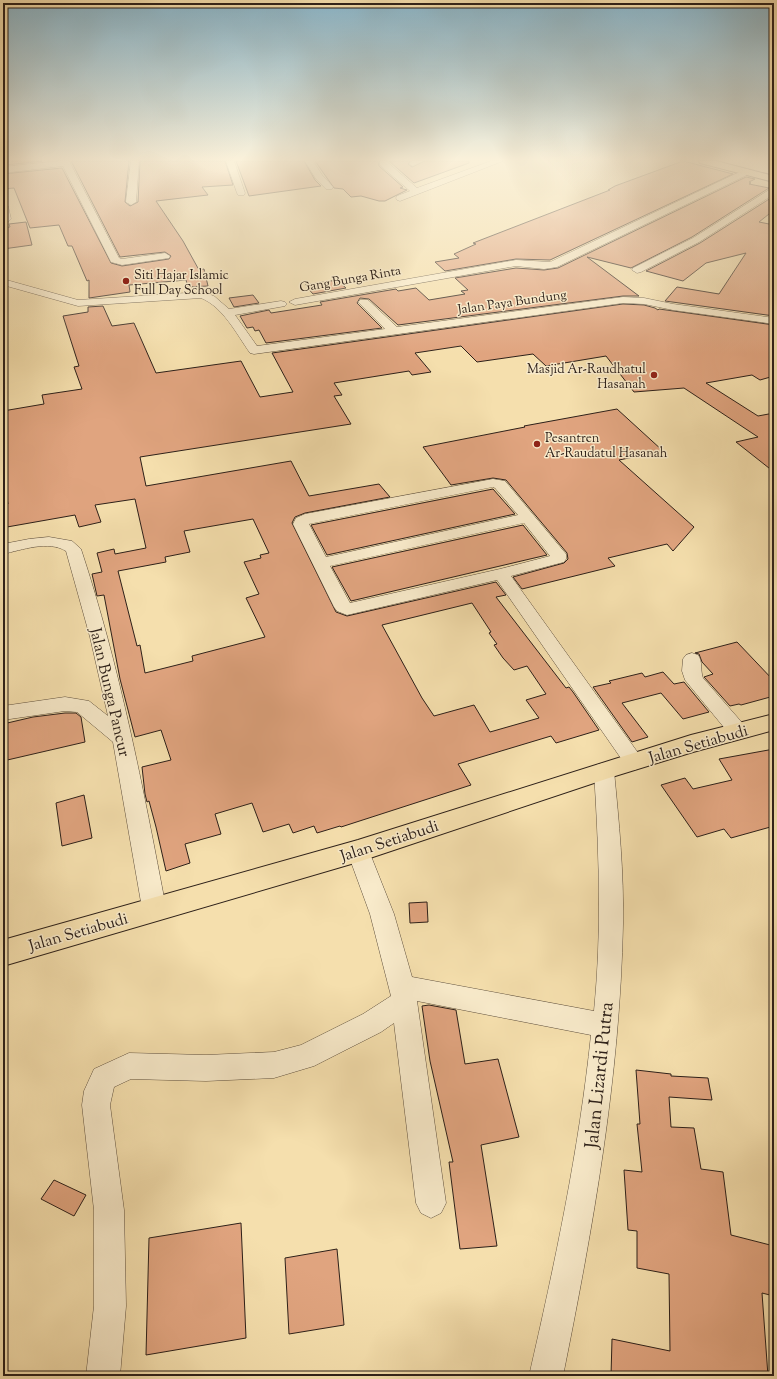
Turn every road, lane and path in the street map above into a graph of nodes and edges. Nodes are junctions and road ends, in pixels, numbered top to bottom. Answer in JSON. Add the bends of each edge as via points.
{"nodes":[{"id":1,"x":98,"y":225,"type":"edge"},
{"id":2,"x":635,"y":225,"type":"edge"},
{"id":3,"x":719,"y":225,"type":"edge"},
{"id":4,"x":165,"y":256,"type":"dead end"},
{"id":5,"x":637,"y":270,"type":"dead end"},
{"id":6,"x":3,"y":282,"type":"edge"},
{"id":7,"x":295,"y":302,"type":"dead end"},
{"id":8,"x":364,"y":302,"type":"dead end"},
{"id":9,"x":281,"y":304,"type":"dead end"},
{"id":10,"x":226,"y":313,"type":"junction"},
{"id":11,"x":774,"y":321,"type":"edge"},
{"id":12,"x":394,"y":331,"type":"junction"},
{"id":13,"x":526,"y":518,"type":"junction"},
{"id":14,"x":3,"y":549,"type":"edge"},
{"id":15,"x":320,"y":563,"type":"junction"},
{"id":16,"x":501,"y":574,"type":"junction"},
{"id":17,"x":692,"y":659,"type":"dead end"},
{"id":18,"x":3,"y":713,"type":"edge"},
{"id":19,"x":774,"y":722,"type":"edge"},
{"id":20,"x":738,"y":731,"type":"junction"},
{"id":21,"x":123,"y":739,"type":"junction"},
{"id":22,"x":634,"y":762,"type":"junction"},
{"id":23,"x":604,"y":771,"type":"junction"},
{"id":24,"x":358,"y":851,"type":"junction"},
{"id":25,"x":154,"y":908,"type":"junction"},
{"id":26,"x":3,"y":953,"type":"edge"},
{"id":27,"x":403,"y":995,"type":"junction"},
{"id":28,"x":606,"y":1025,"type":"junction"},
{"id":29,"x":431,"y":1204,"type":"dead end"},
{"id":30,"x":103,"y":1376,"type":"edge"},
{"id":31,"x":546,"y":1376,"type":"edge"}],
"edges":[{"from":1,"to":4,"type":"street","via":[[115,260],[122,262]]},
{"from":2,"to":7,"type":"street","name":"Gang Bunga Rinta","via":[[553,265],[516,263]]},
{"from":3,"to":5,"type":"street"},
{"from":6,"to":10,"type":"street","via":[[78,303],[198,294],[212,298]]},
{"from":8,"to":12,"type":"street"},
{"from":9,"to":10,"type":"street","name":"Gang Bunga Rinta"},
{"from":10,"to":12,"type":"street","name":"Jalan Paya Bundung","via":[[254,350]]},
{"from":11,"to":12,"type":"street","name":"Jalan Paya Bundung","via":[[623,300]]},
{"from":13,"to":15,"type":"street"},
{"from":13,"to":15,"type":"street","via":[[496,482],[303,520],[302,526]]},
{"from":13,"to":16,"type":"street","via":[[559,558]]},
{"from":14,"to":21,"type":"street","name":"Jalan Bunga Pancur","via":[[51,542],[68,545],[72,549],[98,630]]},
{"from":15,"to":16,"type":"street","via":[[346,609]]},
{"from":16,"to":22,"type":"street"},
{"from":17,"to":20,"type":"street","via":[[691,671],[694,680]]},
{"from":18,"to":21,"type":"street","via":[[65,704],[82,706]]},
{"from":19,"to":20,"type":"main road","name":"Jalan Setiabudi"},
{"from":20,"to":22,"type":"main road","name":"Jalan Setiabudi"},
{"from":21,"to":25,"type":"street","name":"Jalan Bunga Pancur"},
{"from":22,"to":23,"type":"main road","name":"Jalan Setiabudi"},
{"from":23,"to":24,"type":"main road","name":"Jalan Setiabudi"},
{"from":23,"to":28,"type":"street","name":"Jalan Lizardi Putra","via":[[610,817],[612,908]]},
{"from":24,"to":25,"type":"main road","name":"Jalan Setiabudi"},
{"from":24,"to":27,"type":"street","via":[[382,914]]},
{"from":25,"to":26,"type":"main road","name":"Jalan Setiabudi"},
{"from":27,"to":28,"type":"street"},
{"from":27,"to":29,"type":"street"},
{"from":27,"to":30,"type":"street","via":[[372,1023],[305,1057],[274,1065],[236,1067],[129,1066],[104,1078],[98,1091],[96,1105],[109,1210],[110,1306]]},
{"from":28,"to":31,"type":"street","name":"Jalan Lizardi Putra","via":[[587,1171],[571,1262]]}]}
